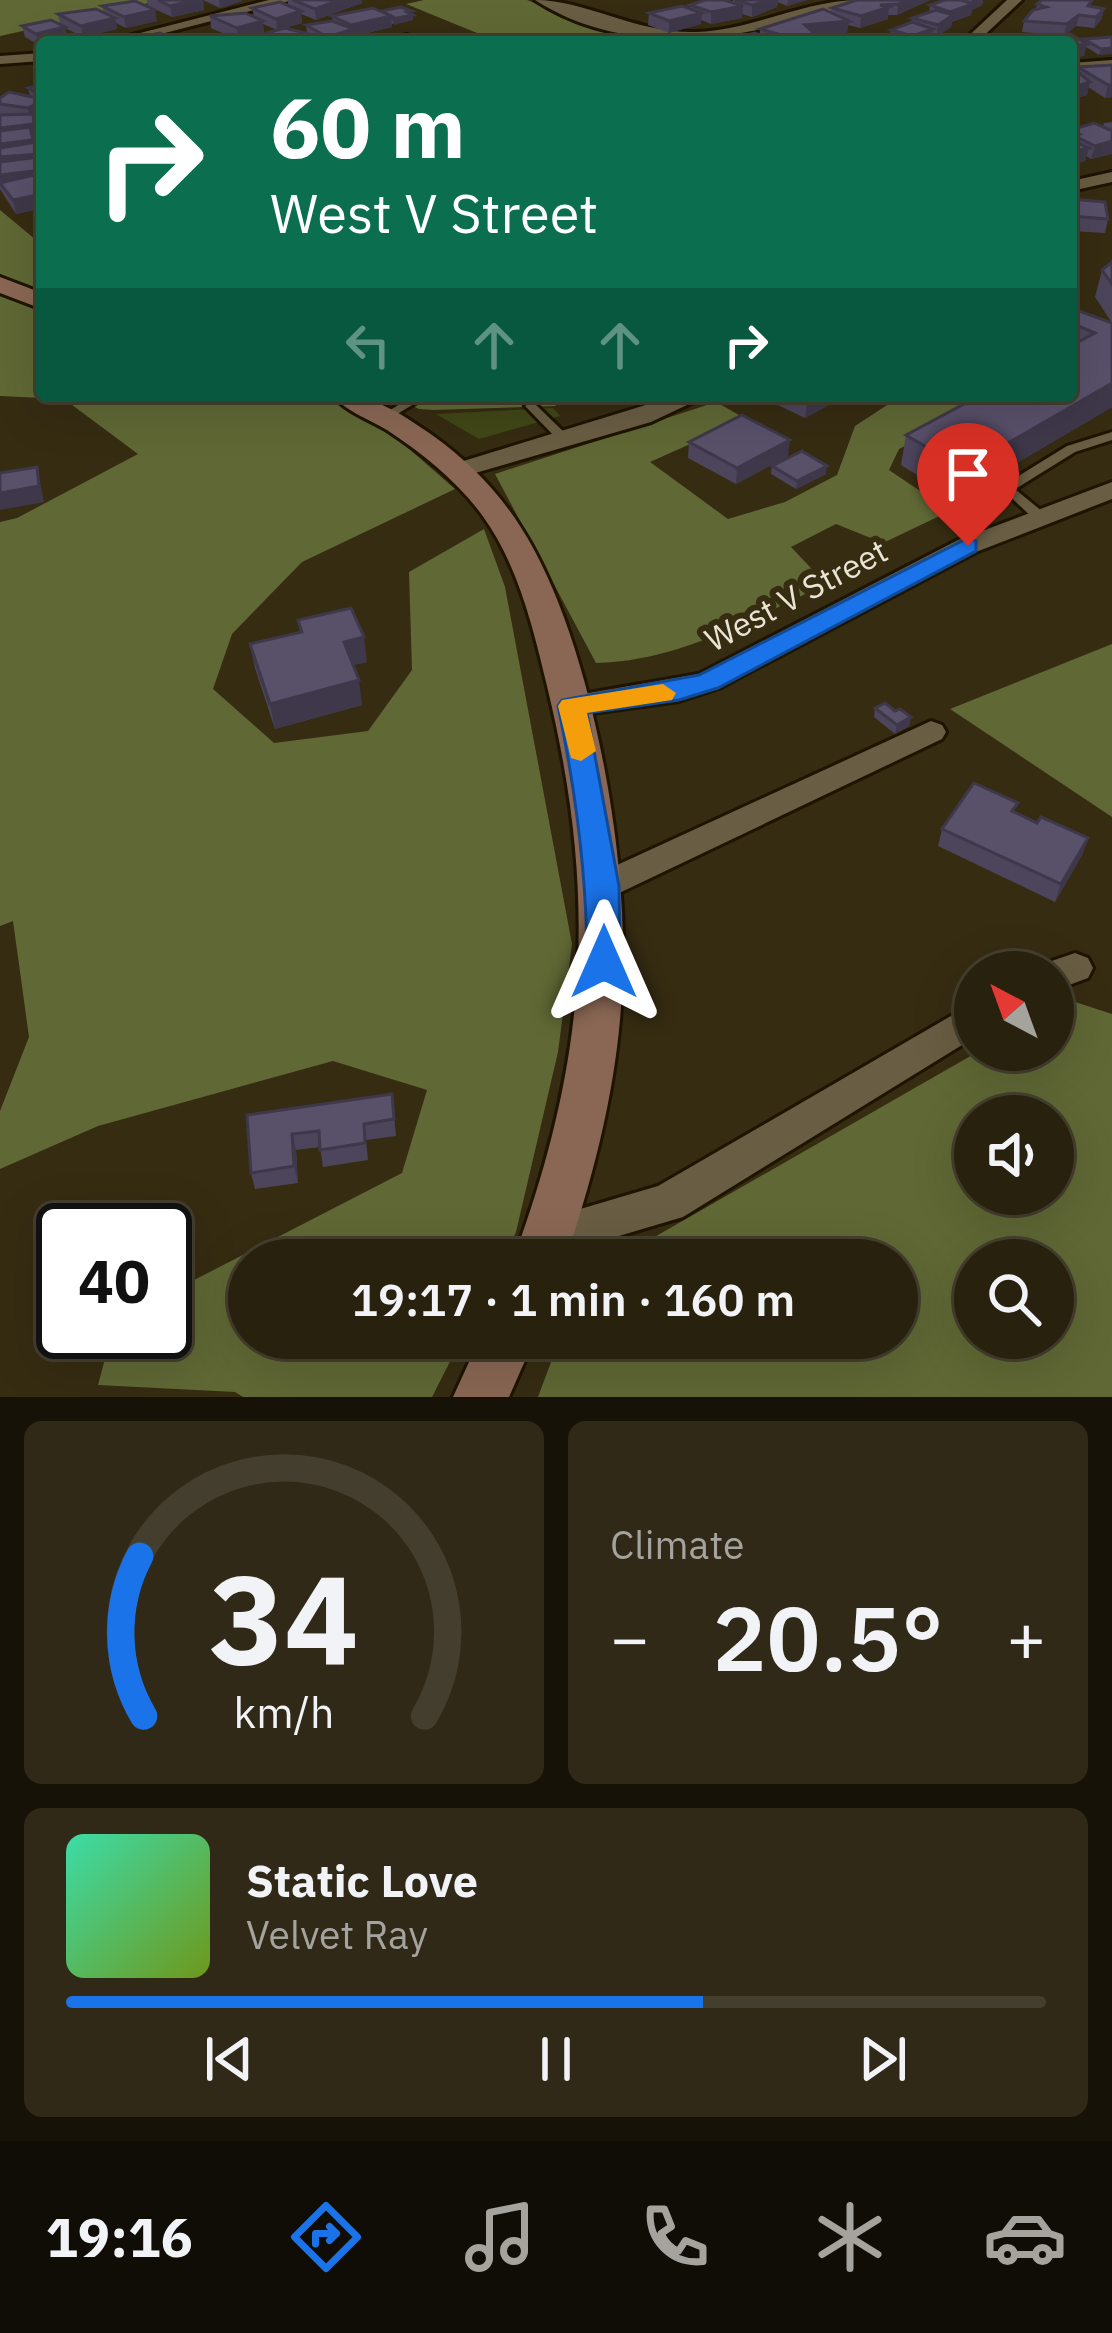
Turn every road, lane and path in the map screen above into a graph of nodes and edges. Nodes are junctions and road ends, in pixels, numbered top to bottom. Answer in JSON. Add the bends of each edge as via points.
{"nodes":[{"id":1,"x":286,"y":0,"type":"edge"},
{"id":2,"x":542,"y":0,"type":"edge"},
{"id":3,"x":853,"y":0,"type":"edge"},
{"id":4,"x":1015,"y":0,"type":"edge"},
{"id":5,"x":167,"y":29,"type":"junction"},
{"id":6,"x":137,"y":36,"type":"edge"},
{"id":7,"x":182,"y":36,"type":"edge"},
{"id":8,"x":661,"y":36,"type":"edge"},
{"id":9,"x":727,"y":36,"type":"edge"},
{"id":10,"x":976,"y":36,"type":"edge"},
{"id":11,"x":36,"y":57,"type":"edge"},
{"id":12,"x":0,"y":59,"type":"edge"},
{"id":13,"x":1112,"y":65,"type":"edge"},
{"id":14,"x":1077,"y":68,"type":"edge"},
{"id":15,"x":1108,"y":181,"type":"edge"},
{"id":16,"x":1077,"y":185,"type":"edge"},
{"id":17,"x":0,"y":284,"type":"edge"},
{"id":18,"x":36,"y":299,"type":"edge"},
{"id":19,"x":358,"y":402,"type":"edge"},
{"id":20,"x":411,"y":402,"type":"edge"},
{"id":21,"x":614,"y":402,"type":"edge"},
{"id":22,"x":677,"y":402,"type":"edge"},
{"id":23,"x":531,"y":406,"type":"dead end"},
{"id":24,"x":385,"y":417,"type":"junction"},
{"id":25,"x":1112,"y":436,"type":"edge"},
{"id":26,"x":564,"y":439,"type":"junction"},
{"id":27,"x":456,"y":471,"type":"junction"},
{"id":28,"x":1112,"y":490,"type":"edge"},
{"id":29,"x":1038,"y":515,"type":"junction"},
{"id":30,"x":572,"y":706,"type":"junction"},
{"id":31,"x":931,"y":732,"type":"dead end"},
{"id":32,"x":603,"y":886,"type":"junction"},
{"id":33,"x":954,"y":1031,"type":"edge"},
{"id":34,"x":547,"y":1239,"type":"edge"},
{"id":35,"x":569,"y":1239,"type":"edge"},
{"id":36,"x":498,"y":1359,"type":"edge"},
{"id":37,"x":481,"y":1397,"type":"edge"}],
"edges":[{"from":1,"to":5,"type":"street"},
{"from":2,"to":8,"type":"street","via":[[608,27]]},
{"from":3,"to":9,"type":"street"},
{"from":4,"to":10,"type":"street"},
{"from":5,"to":6,"type":"street"},
{"from":5,"to":7,"type":"street"},
{"from":11,"to":12,"type":"street"},
{"from":13,"to":14,"type":"street"},
{"from":15,"to":16,"type":"street"},
{"from":17,"to":18,"type":"street"},
{"from":19,"to":24,"type":"street"},
{"from":20,"to":24,"type":"lane"},
{"from":21,"to":26,"type":"street"},
{"from":22,"to":26,"type":"street"},
{"from":23,"to":26,"type":"lane"},
{"from":24,"to":27,"type":"street"},
{"from":25,"to":29,"type":"lane","via":[[1071,449],[1011,486]]},
{"from":26,"to":27,"type":"street"},
{"from":27,"to":30,"type":"street","via":[[503,523],[526,566]]},
{"from":28,"to":29,"type":"street","name":"West V Street"},
{"from":29,"to":30,"type":"street","name":"West V Street","via":[[709,681]]},
{"from":30,"to":32,"type":"street"},
{"from":31,"to":32,"type":"street"},
{"from":32,"to":34,"type":"street","via":[[604,1000],[585,1110]]},
{"from":33,"to":35,"type":"street","via":[[668,1203]]},
{"from":36,"to":37,"type":"street"}]}
